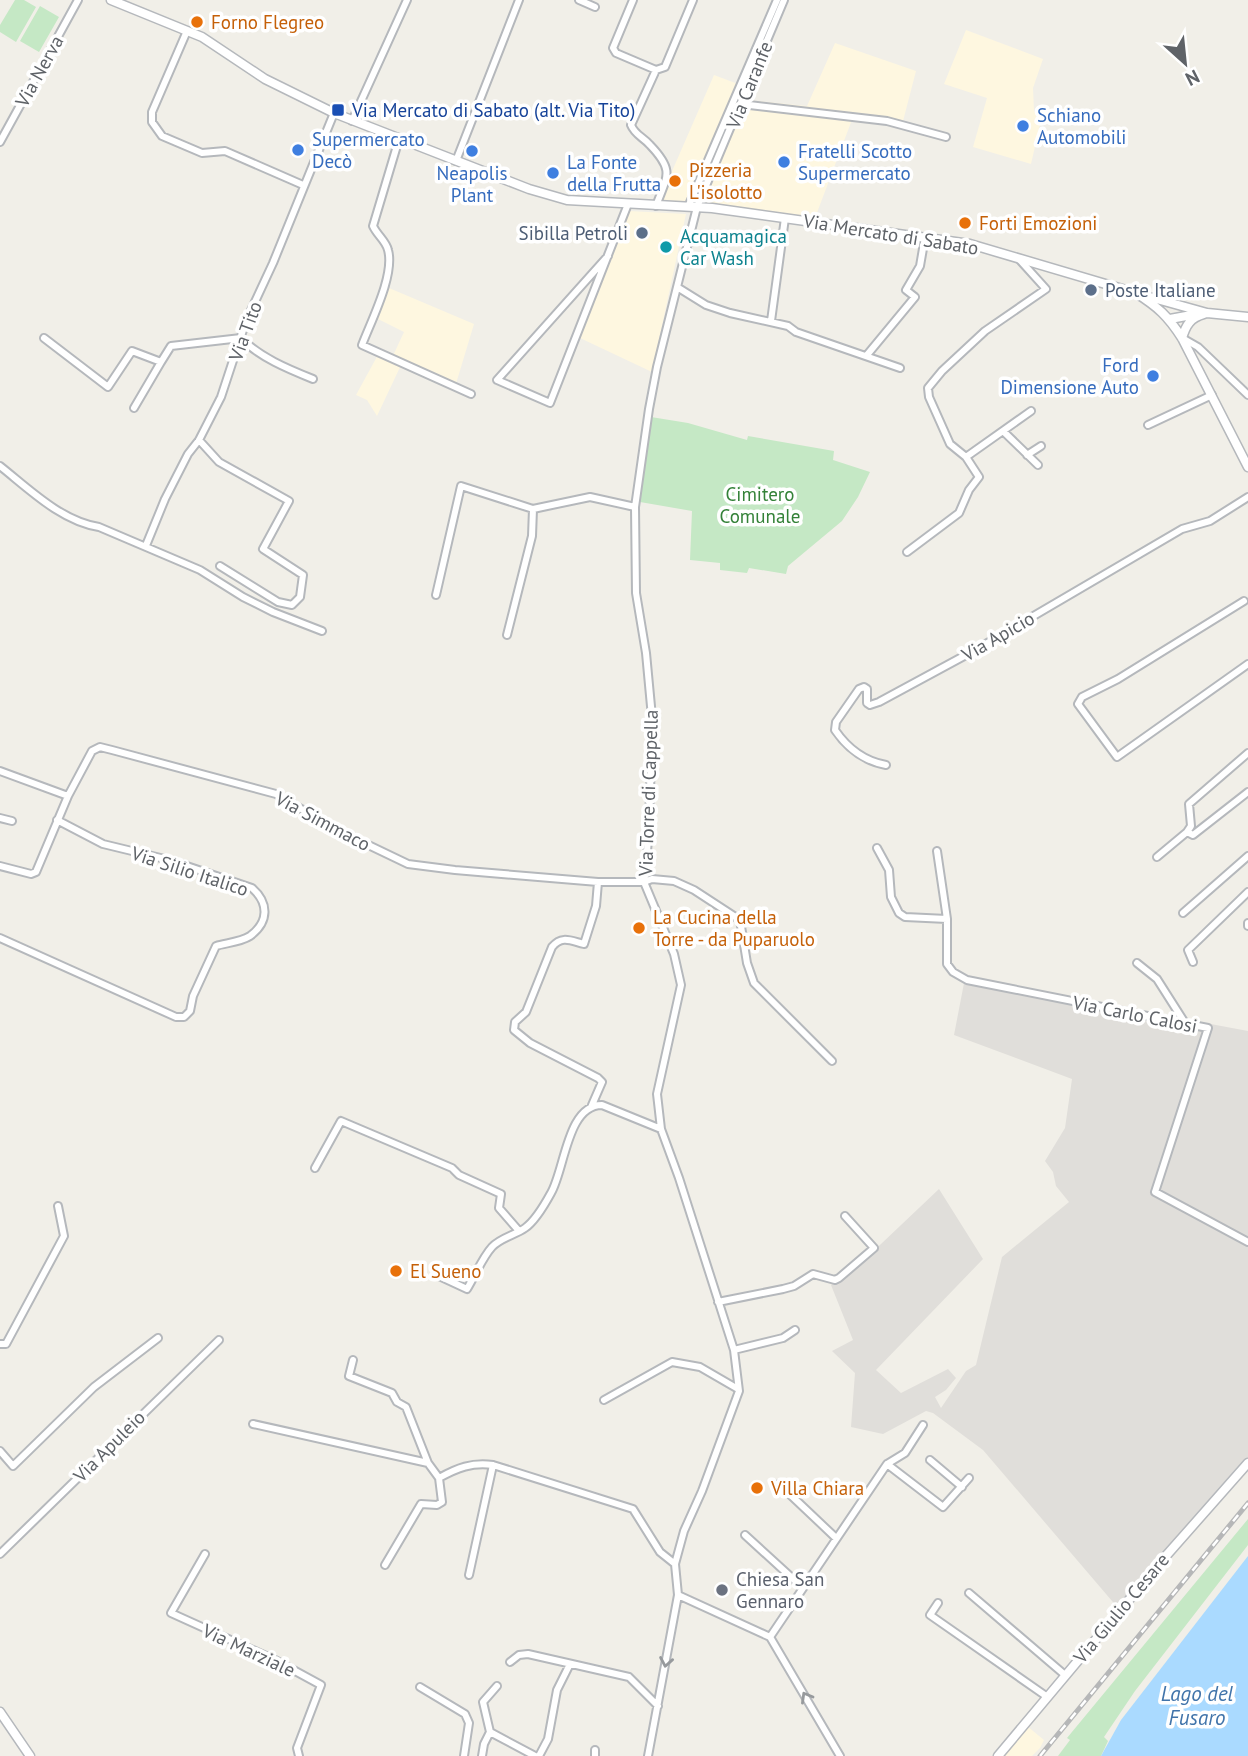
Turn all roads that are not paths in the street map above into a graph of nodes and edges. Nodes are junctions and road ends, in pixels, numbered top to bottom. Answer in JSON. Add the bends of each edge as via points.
{"nodes":[{"id":1,"x":78,"y":0,"type":"edge"},
{"id":2,"x":111,"y":0,"type":"edge"},
{"id":3,"x":407,"y":0,"type":"edge"},
{"id":4,"x":519,"y":0,"type":"edge"},
{"id":5,"x":579,"y":0,"type":"edge"},
{"id":6,"x":633,"y":0,"type":"edge"},
{"id":7,"x":693,"y":0,"type":"edge"},
{"id":8,"x":778,"y":0,"type":"edge"},
{"id":9,"x":784,"y":0,"type":"edge"},
{"id":10,"x":596,"y":7,"type":"dead end"},
{"id":11,"x":187,"y":31,"type":"junction"},
{"id":12,"x":656,"y":70,"type":"junction"},
{"id":13,"x":741,"y":104,"type":"junction"},
{"id":14,"x":334,"y":113,"type":"junction"},
{"id":15,"x":352,"y":121,"type":"junction"},
{"id":16,"x":946,"y":137,"type":"dead end"},
{"id":17,"x":399,"y":139,"type":"junction"},
{"id":18,"x":0,"y":142,"type":"edge"},
{"id":19,"x":456,"y":161,"type":"junction"},
{"id":20,"x":303,"y":185,"type":"junction"},
{"id":21,"x":628,"y":204,"type":"junction"},
{"id":22,"x":656,"y":206,"type":"junction"},
{"id":23,"x":692,"y":207,"type":"junction"},
{"id":24,"x":785,"y":218,"type":"junction"},
{"id":25,"x":925,"y":237,"type":"junction"},
{"id":26,"x":608,"y":256,"type":"junction"},
{"id":27,"x":1018,"y":258,"type":"junction"},
{"id":28,"x":677,"y":287,"type":"junction"},
{"id":29,"x":1136,"y":293,"type":"junction"},
{"id":30,"x":1187,"y":308,"type":"junction"},
{"id":31,"x":1207,"y":313,"type":"junction"},
{"id":32,"x":1248,"y":317,"type":"edge"},
{"id":33,"x":1170,"y":319,"type":"junction"},
{"id":34,"x":771,"y":321,"type":"junction"},
{"id":35,"x":44,"y":338,"type":"dead end"},
{"id":36,"x":241,"y":338,"type":"junction"},
{"id":37,"x":1182,"y":338,"type":"junction"},
{"id":38,"x":867,"y":355,"type":"junction"},
{"id":39,"x":161,"y":362,"type":"junction"},
{"id":40,"x":900,"y":368,"type":"dead end"},
{"id":41,"x":313,"y":379,"type":"dead end"},
{"id":42,"x":471,"y":394,"type":"dead end"},
{"id":43,"x":1248,"y":395,"type":"edge"},
{"id":44,"x":1212,"y":396,"type":"junction"},
{"id":45,"x":134,"y":408,"type":"dead end"},
{"id":46,"x":1031,"y":411,"type":"dead end"},
{"id":47,"x":1148,"y":425,"type":"dead end"},
{"id":48,"x":1003,"y":431,"type":"junction"},
{"id":49,"x":199,"y":440,"type":"junction"},
{"id":50,"x":1041,"y":446,"type":"dead end"},
{"id":51,"x":1027,"y":455,"type":"junction"},
{"id":52,"x":966,"y":457,"type":"junction"},
{"id":53,"x":1038,"y":465,"type":"dead end"},
{"id":54,"x":0,"y":466,"type":"edge"},
{"id":55,"x":1248,"y":467,"type":"edge"},
{"id":56,"x":1248,"y":497,"type":"edge"},
{"id":57,"x":635,"y":508,"type":"junction"},
{"id":58,"x":533,"y":509,"type":"junction"},
{"id":59,"x":147,"y":543,"type":"dead end"},
{"id":60,"x":907,"y":552,"type":"dead end"},
{"id":61,"x":220,"y":566,"type":"dead end"},
{"id":62,"x":436,"y":595,"type":"dead end"},
{"id":63,"x":1244,"y":601,"type":"dead end"},
{"id":64,"x":322,"y":631,"type":"dead end"},
{"id":65,"x":507,"y":635,"type":"dead end"},
{"id":66,"x":1248,"y":664,"type":"edge"},
{"id":67,"x":1248,"y":753,"type":"edge"},
{"id":68,"x":887,"y":765,"type":"dead end"},
{"id":69,"x":0,"y":771,"type":"edge"},
{"id":70,"x":1248,"y":792,"type":"edge"},
{"id":71,"x":68,"y":796,"type":"junction"},
{"id":72,"x":0,"y":818,"type":"edge"},
{"id":73,"x":57,"y":820,"type":"junction"},
{"id":74,"x":12,"y":821,"type":"dead end"},
{"id":75,"x":1187,"y":832,"type":"junction"},
{"id":76,"x":877,"y":848,"type":"dead end"},
{"id":77,"x":937,"y":851,"type":"dead end"},
{"id":78,"x":1248,"y":856,"type":"edge"},
{"id":79,"x":1157,"y":857,"type":"dead end"},
{"id":80,"x":0,"y":866,"type":"edge"},
{"id":81,"x":598,"y":882,"type":"junction"},
{"id":82,"x":644,"y":882,"type":"junction"},
{"id":83,"x":1248,"y":892,"type":"edge"},
{"id":84,"x":1183,"y":913,"type":"dead end"},
{"id":85,"x":947,"y":919,"type":"junction"},
{"id":86,"x":0,"y":938,"type":"edge"},
{"id":87,"x":1193,"y":962,"type":"dead end"},
{"id":88,"x":1137,"y":963,"type":"dead end"},
{"id":89,"x":1185,"y":1023,"type":"junction"},
{"id":90,"x":832,"y":1061,"type":"dead end"},
{"id":91,"x":592,"y":1105,"type":"junction"},
{"id":92,"x":661,"y":1129,"type":"junction"},
{"id":93,"x":315,"y":1168,"type":"dead end"},
{"id":94,"x":58,"y":1206,"type":"dead end"},
{"id":95,"x":845,"y":1216,"type":"dead end"},
{"id":96,"x":519,"y":1231,"type":"junction"},
{"id":97,"x":1248,"y":1242,"type":"edge"},
{"id":98,"x":439,"y":1276,"type":"dead end"},
{"id":99,"x":718,"y":1301,"type":"junction"},
{"id":100,"x":795,"y":1330,"type":"dead end"},
{"id":101,"x":158,"y":1338,"type":"dead end"},
{"id":102,"x":219,"y":1340,"type":"dead end"},
{"id":103,"x":0,"y":1344,"type":"edge"},
{"id":104,"x":734,"y":1350,"type":"junction"},
{"id":105,"x":353,"y":1360,"type":"dead end"},
{"id":106,"x":739,"y":1391,"type":"junction"},
{"id":107,"x":604,"y":1400,"type":"dead end"},
{"id":108,"x":253,"y":1424,"type":"dead end"},
{"id":109,"x":923,"y":1425,"type":"dead end"},
{"id":110,"x":0,"y":1451,"type":"edge"},
{"id":111,"x":930,"y":1460,"type":"dead end"},
{"id":112,"x":428,"y":1463,"type":"junction"},
{"id":113,"x":1248,"y":1463,"type":"edge"},
{"id":114,"x":887,"y":1464,"type":"junction"},
{"id":115,"x":493,"y":1465,"type":"junction"},
{"id":116,"x":439,"y":1478,"type":"junction"},
{"id":117,"x":969,"y":1478,"type":"dead end"},
{"id":118,"x":779,"y":1484,"type":"dead end"},
{"id":119,"x":962,"y":1486,"type":"junction"},
{"id":120,"x":745,"y":1535,"type":"dead end"},
{"id":121,"x":836,"y":1538,"type":"junction"},
{"id":122,"x":0,"y":1554,"type":"edge"},
{"id":123,"x":205,"y":1554,"type":"dead end"},
{"id":124,"x":675,"y":1564,"type":"junction"},
{"id":125,"x":385,"y":1565,"type":"dead end"},
{"id":126,"x":469,"y":1575,"type":"dead end"},
{"id":127,"x":803,"y":1588,"type":"junction"},
{"id":128,"x":970,"y":1593,"type":"dead end"},
{"id":129,"x":678,"y":1595,"type":"junction"},
{"id":130,"x":938,"y":1603,"type":"dead end"},
{"id":131,"x":770,"y":1637,"type":"junction"},
{"id":132,"x":510,"y":1662,"type":"dead end"},
{"id":133,"x":570,"y":1664,"type":"junction"},
{"id":134,"x":1065,"y":1675,"type":"junction"},
{"id":135,"x":497,"y":1686,"type":"dead end"},
{"id":136,"x":420,"y":1687,"type":"dead end"},
{"id":137,"x":1046,"y":1696,"type":"junction"},
{"id":138,"x":658,"y":1706,"type":"junction"},
{"id":139,"x":0,"y":1712,"type":"edge"},
{"id":140,"x":491,"y":1732,"type":"junction"},
{"id":141,"x":30,"y":1756,"type":"edge"},
{"id":142,"x":299,"y":1756,"type":"edge"},
{"id":143,"x":464,"y":1756,"type":"edge"},
{"id":144,"x":482,"y":1756,"type":"edge"},
{"id":145,"x":537,"y":1756,"type":"edge"},
{"id":146,"x":648,"y":1756,"type":"edge"},
{"id":147,"x":840,"y":1756,"type":"edge"},
{"id":148,"x":998,"y":1756,"type":"edge"}],
"edges":[{"from":1,"to":18,"type":"street","name":"Via Nerva"},
{"from":2,"to":11,"type":"street","name":"Via Mercato di Sabato"},
{"from":3,"to":15,"type":"street"},
{"from":4,"to":19,"type":"street"},
{"from":5,"to":10,"type":"street"},
{"from":6,"to":12,"type":"street","via":[[613,48]]},
{"from":7,"to":12,"type":"street","via":[[664,67]]},
{"from":8,"to":23,"type":"street"},
{"from":9,"to":13,"type":"street","name":"Via Caranfe"},
{"from":11,"to":14,"type":"street","name":"Via Mercato di Sabato","via":[[265,79]]},
{"from":11,"to":20,"type":"street","via":[[152,112],[156,130],[202,153],[225,151]]},
{"from":12,"to":22,"type":"street","via":[[631,125],[666,166],[668,174]]},
{"from":13,"to":16,"type":"street","via":[[887,121]]},
{"from":13,"to":23,"type":"street","name":"Via Caranfe"},
{"from":14,"to":15,"type":"street","name":"Via Mercato di Sabato"},
{"from":14,"to":20,"type":"street","name":"Via Tito"},
{"from":15,"to":17,"type":"street","name":"Via Mercato di Sabato"},
{"from":17,"to":19,"type":"street","name":"Via Mercato di Sabato"},
{"from":17,"to":42,"type":"street","via":[[373,226],[389,253],[385,287],[362,345]]},
{"from":19,"to":21,"type":"street","name":"Via Mercato di Sabato","via":[[567,201]]},
{"from":20,"to":36,"type":"street","name":"Via Tito"},
{"from":21,"to":22,"type":"street","name":"Via Mercato di Sabato"},
{"from":21,"to":26,"type":"street"},
{"from":22,"to":23,"type":"street","name":"Via Mercato di Sabato"},
{"from":23,"to":24,"type":"street","name":"Via Mercato di Sabato"},
{"from":23,"to":28,"type":"street","name":"Via Torre di Cappella"},
{"from":24,"to":25,"type":"street","name":"Via Mercato di Sabato"},
{"from":24,"to":34,"type":"street"},
{"from":25,"to":27,"type":"street","name":"Via Mercato di Sabato"},
{"from":25,"to":38,"type":"street","via":[[920,266],[906,290],[915,297]]},
{"from":26,"to":26,"type":"street","via":[[550,403],[497,380],[543,329]]},
{"from":27,"to":29,"type":"street","name":"Via Mercato di Sabato"},
{"from":27,"to":52,"type":"street","via":[[1046,289],[985,331],[928,388],[950,444]]},
{"from":28,"to":34,"type":"street","via":[[706,305]]},
{"from":28,"to":57,"type":"street","name":"Via Torre di Cappella","via":[[649,409]]},
{"from":29,"to":30,"type":"street"},
{"from":29,"to":33,"type":"street","name":"Via Mercato di Sabato"},
{"from":30,"to":31,"type":"street"},
{"from":30,"to":33,"type":"street","via":[[1172,313]]},
{"from":31,"to":32,"type":"street"},
{"from":31,"to":33,"type":"street"},
{"from":31,"to":37,"type":"street","via":[[1194,316]]},
{"from":33,"to":37,"type":"street"},
{"from":34,"to":38,"type":"street"},
{"from":35,"to":39,"type":"street","via":[[108,387],[132,351]]},
{"from":36,"to":39,"type":"street","via":[[171,346]]},
{"from":36,"to":41,"type":"street","via":[[249,347]]},
{"from":36,"to":49,"type":"street","name":"Via Tito","via":[[221,397]]},
{"from":37,"to":43,"type":"street","via":[[1198,347]]},
{"from":37,"to":44,"type":"street"},
{"from":38,"to":40,"type":"street"},
{"from":39,"to":45,"type":"street"},
{"from":44,"to":47,"type":"street"},
{"from":44,"to":55,"type":"street"},
{"from":46,"to":48,"type":"street"},
{"from":48,"to":51,"type":"street"},
{"from":48,"to":52,"type":"street"},
{"from":49,"to":59,"type":"street","name":"Via Tito","via":[[164,499]]},
{"from":49,"to":61,"type":"street","via":[[219,461],[289,501],[263,550],[303,575],[300,597],[292,605],[278,602]]},
{"from":50,"to":51,"type":"street"},
{"from":51,"to":53,"type":"street"},
{"from":52,"to":60,"type":"street","via":[[979,477],[959,513]]},
{"from":54,"to":64,"type":"street","via":[[72,518],[200,570],[243,597]]},
{"from":56,"to":68,"type":"street","name":"Via Apicio","via":[[1210,521],[1182,529],[879,702],[870,705],[867,690],[859,689],[835,730],[855,752]]},
{"from":57,"to":58,"type":"street","via":[[590,497]]},
{"from":57,"to":82,"type":"street","name":"Via Torre di Cappella","via":[[636,593],[652,717]]},
{"from":58,"to":62,"type":"street","via":[[461,486]]},
{"from":58,"to":65,"type":"street"},
{"from":63,"to":66,"type":"street","via":[[1082,697],[1078,704],[1117,757]]},
{"from":67,"to":75,"type":"street","via":[[1189,804],[1191,826]]},
{"from":69,"to":71,"type":"street"},
{"from":70,"to":75,"type":"street","via":[[1193,835]]},
{"from":71,"to":73,"type":"street","name":"Via Simmaco"},
{"from":71,"to":81,"type":"street","name":"Via Simmaco","via":[[92,751],[100,747],[276,794],[408,864]]},
{"from":72,"to":74,"type":"street"},
{"from":73,"to":80,"type":"street","name":"Via Simmaco","via":[[36,872]]},
{"from":73,"to":86,"type":"street","name":"Via Silio Italico","via":[[103,844],[252,887],[262,897],[263,924],[250,936],[216,946],[184,1017]]},
{"from":75,"to":79,"type":"street"},
{"from":76,"to":85,"type":"street","via":[[889,870],[891,897],[899,914]]},
{"from":77,"to":85,"type":"street","name":"Via Carlo Calosi"},
{"from":78,"to":84,"type":"street"},
{"from":81,"to":82,"type":"street","name":"Via Simmaco"},
{"from":81,"to":91,"type":"street","via":[[584,944],[564,939],[552,947],[514,1030],[598,1078],[602,1082]]},
{"from":82,"to":90,"type":"street","name":"Via Simmaco","via":[[674,881],[740,920],[754,983]]},
{"from":82,"to":92,"type":"street","name":"Via Torre di Cappella","via":[[674,954],[681,985],[657,1094]]},
{"from":83,"to":87,"type":"street","via":[[1188,950]]},
{"from":85,"to":89,"type":"street","name":"Via Carlo Calosi","via":[[947,964],[967,980]]},
{"from":88,"to":89,"type":"street","via":[[1157,979]]},
{"from":89,"to":97,"type":"street","name":"Via Carlo Calosi","via":[[1208,1028],[1155,1192]]},
{"from":91,"to":92,"type":"street"},
{"from":91,"to":96,"type":"street","via":[[578,1119],[553,1191],[527,1227]]},
{"from":92,"to":99,"type":"street","name":"Via Torre di Cappella"},
{"from":93,"to":96,"type":"street","via":[[341,1121],[501,1194],[499,1208]]},
{"from":94,"to":103,"type":"street","via":[[64,1236],[6,1344]]},
{"from":95,"to":99,"type":"street","via":[[874,1248],[839,1279],[813,1274],[794,1286]]},
{"from":96,"to":98,"type":"street","via":[[493,1246],[467,1289]]},
{"from":99,"to":104,"type":"street","name":"Via Torre di Cappella"},
{"from":100,"to":104,"type":"street","via":[[783,1338]]},
{"from":101,"to":110,"type":"street","via":[[94,1387],[13,1466]]},
{"from":102,"to":122,"type":"street","name":"Via Apuleio"},
{"from":104,"to":106,"type":"street","name":"Via Torre di Cappella"},
{"from":105,"to":112,"type":"street","via":[[349,1377],[392,1393],[406,1407]]},
{"from":106,"to":107,"type":"street","via":[[700,1367],[672,1362]]},
{"from":106,"to":124,"type":"street","name":"Via Torre di Cappella"},
{"from":108,"to":112,"type":"street"},
{"from":109,"to":114,"type":"street","via":[[905,1453]]},
{"from":111,"to":119,"type":"street"},
{"from":112,"to":116,"type":"street"},
{"from":113,"to":134,"type":"street","name":"Via Giulio Cesare"},
{"from":114,"to":119,"type":"street","via":[[943,1507]]},
{"from":114,"to":121,"type":"street"},
{"from":115,"to":116,"type":"street","via":[[460,1467]]},
{"from":115,"to":124,"type":"street","via":[[633,1509],[652,1542]]},
{"from":115,"to":126,"type":"street"},
{"from":116,"to":125,"type":"street","via":[[442,1503],[421,1504]]},
{"from":117,"to":119,"type":"street"},
{"from":118,"to":121,"type":"street"},
{"from":120,"to":127,"type":"street"},
{"from":121,"to":127,"type":"street"},
{"from":123,"to":142,"type":"street","name":"Via Marziale","via":[[171,1614],[321,1685],[297,1748]]},
{"from":124,"to":129,"type":"street","name":"Via Torre di Cappella"},
{"from":127,"to":131,"type":"street"},
{"from":128,"to":134,"type":"street"},
{"from":129,"to":131,"type":"street"},
{"from":129,"to":138,"type":"street","name":"Via Torre di Cappella","one_way":true},
{"from":130,"to":137,"type":"street","via":[[930,1615]]},
{"from":147,"to":131,"type":"street","one_way":true},
{"from":132,"to":133,"type":"street","via":[[528,1654]]},
{"from":133,"to":138,"type":"street","via":[[629,1677]]},
{"from":133,"to":145,"type":"street","via":[[557,1690],[548,1739]]},
{"from":134,"to":137,"type":"street","name":"Via Giulio Cesare"},
{"from":135,"to":140,"type":"street","via":[[483,1702]]},
{"from":136,"to":143,"type":"street","via":[[465,1714],[469,1723]]},
{"from":137,"to":148,"type":"street","name":"Via Giulio Cesare"},
{"from":138,"to":146,"type":"street","name":"Via Torre di Cappella"},
{"from":139,"to":141,"type":"street"},
{"from":140,"to":144,"type":"street"},
{"from":140,"to":145,"type":"street"}]}
